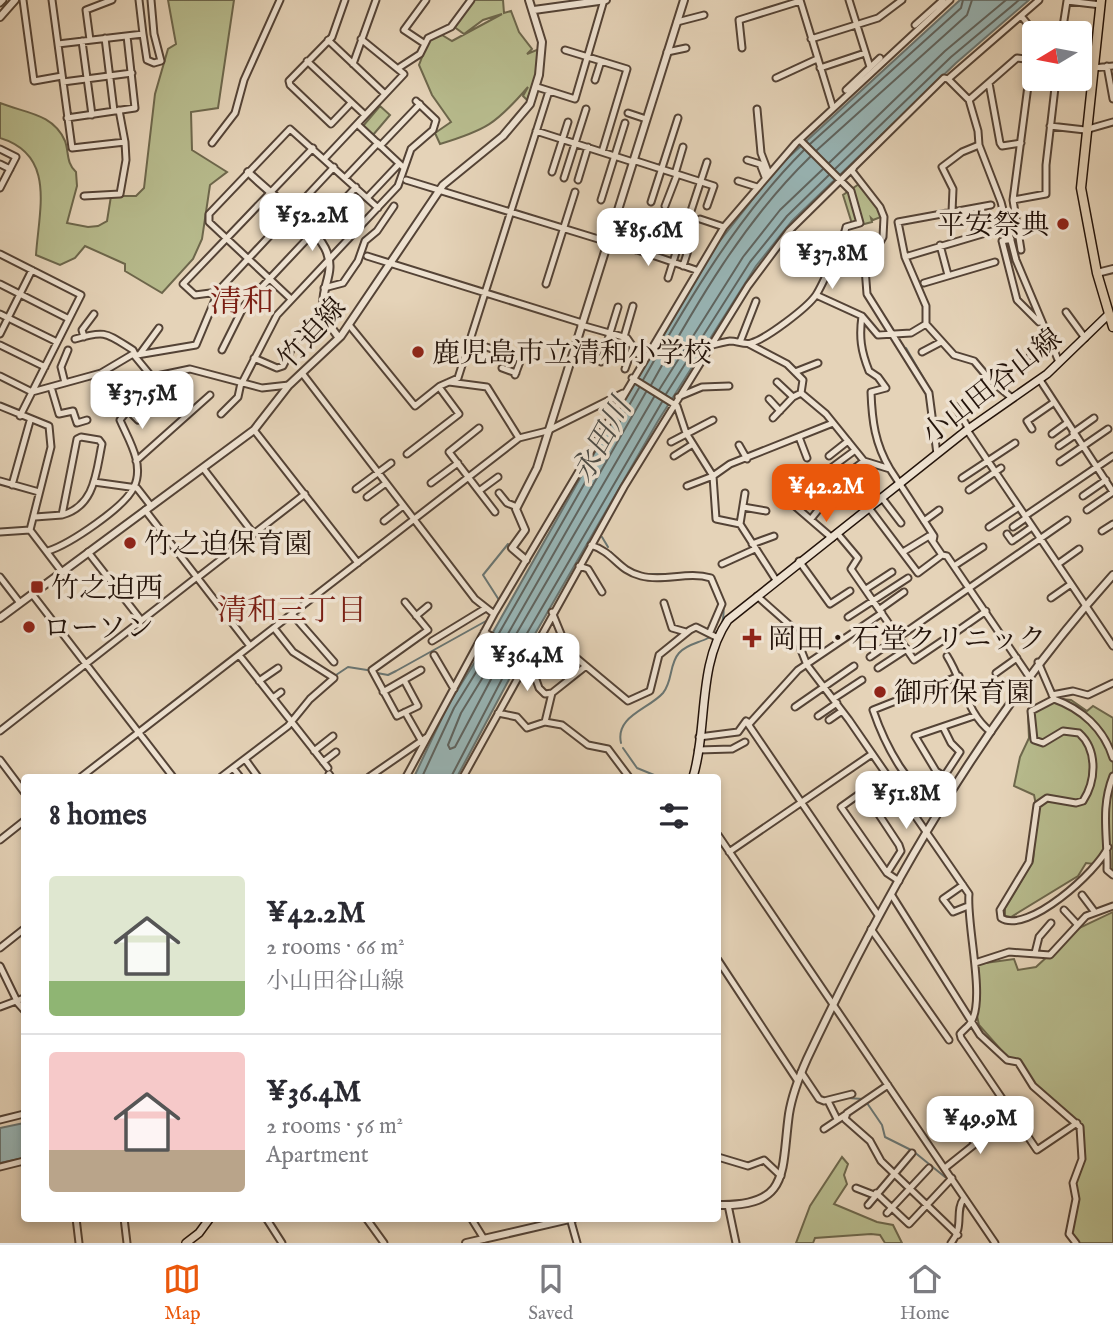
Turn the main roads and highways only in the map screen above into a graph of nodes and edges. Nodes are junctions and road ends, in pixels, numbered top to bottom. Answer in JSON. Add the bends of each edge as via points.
{"nodes":[{"id":1,"x":1101,"y":2,"type":"edge"},
{"id":2,"x":1108,"y":315,"type":"junction"},
{"id":3,"x":1113,"y":327,"type":"edge"},
{"id":4,"x":694,"y":774,"type":"edge"},
{"id":5,"x":207,"y":1222,"type":"edge"},
{"id":6,"x":186,"y":1243,"type":"edge"}],
"edges":[{"from":1,"to":2,"type":"main road","via":[[1081,188]]},
{"from":2,"to":3,"type":"main road"},
{"from":2,"to":4,"type":"main road","name":"小山田谷山線","via":[[1040,380],[799,561],[713,635]]},
{"from":5,"to":6,"type":"main road"}]}
